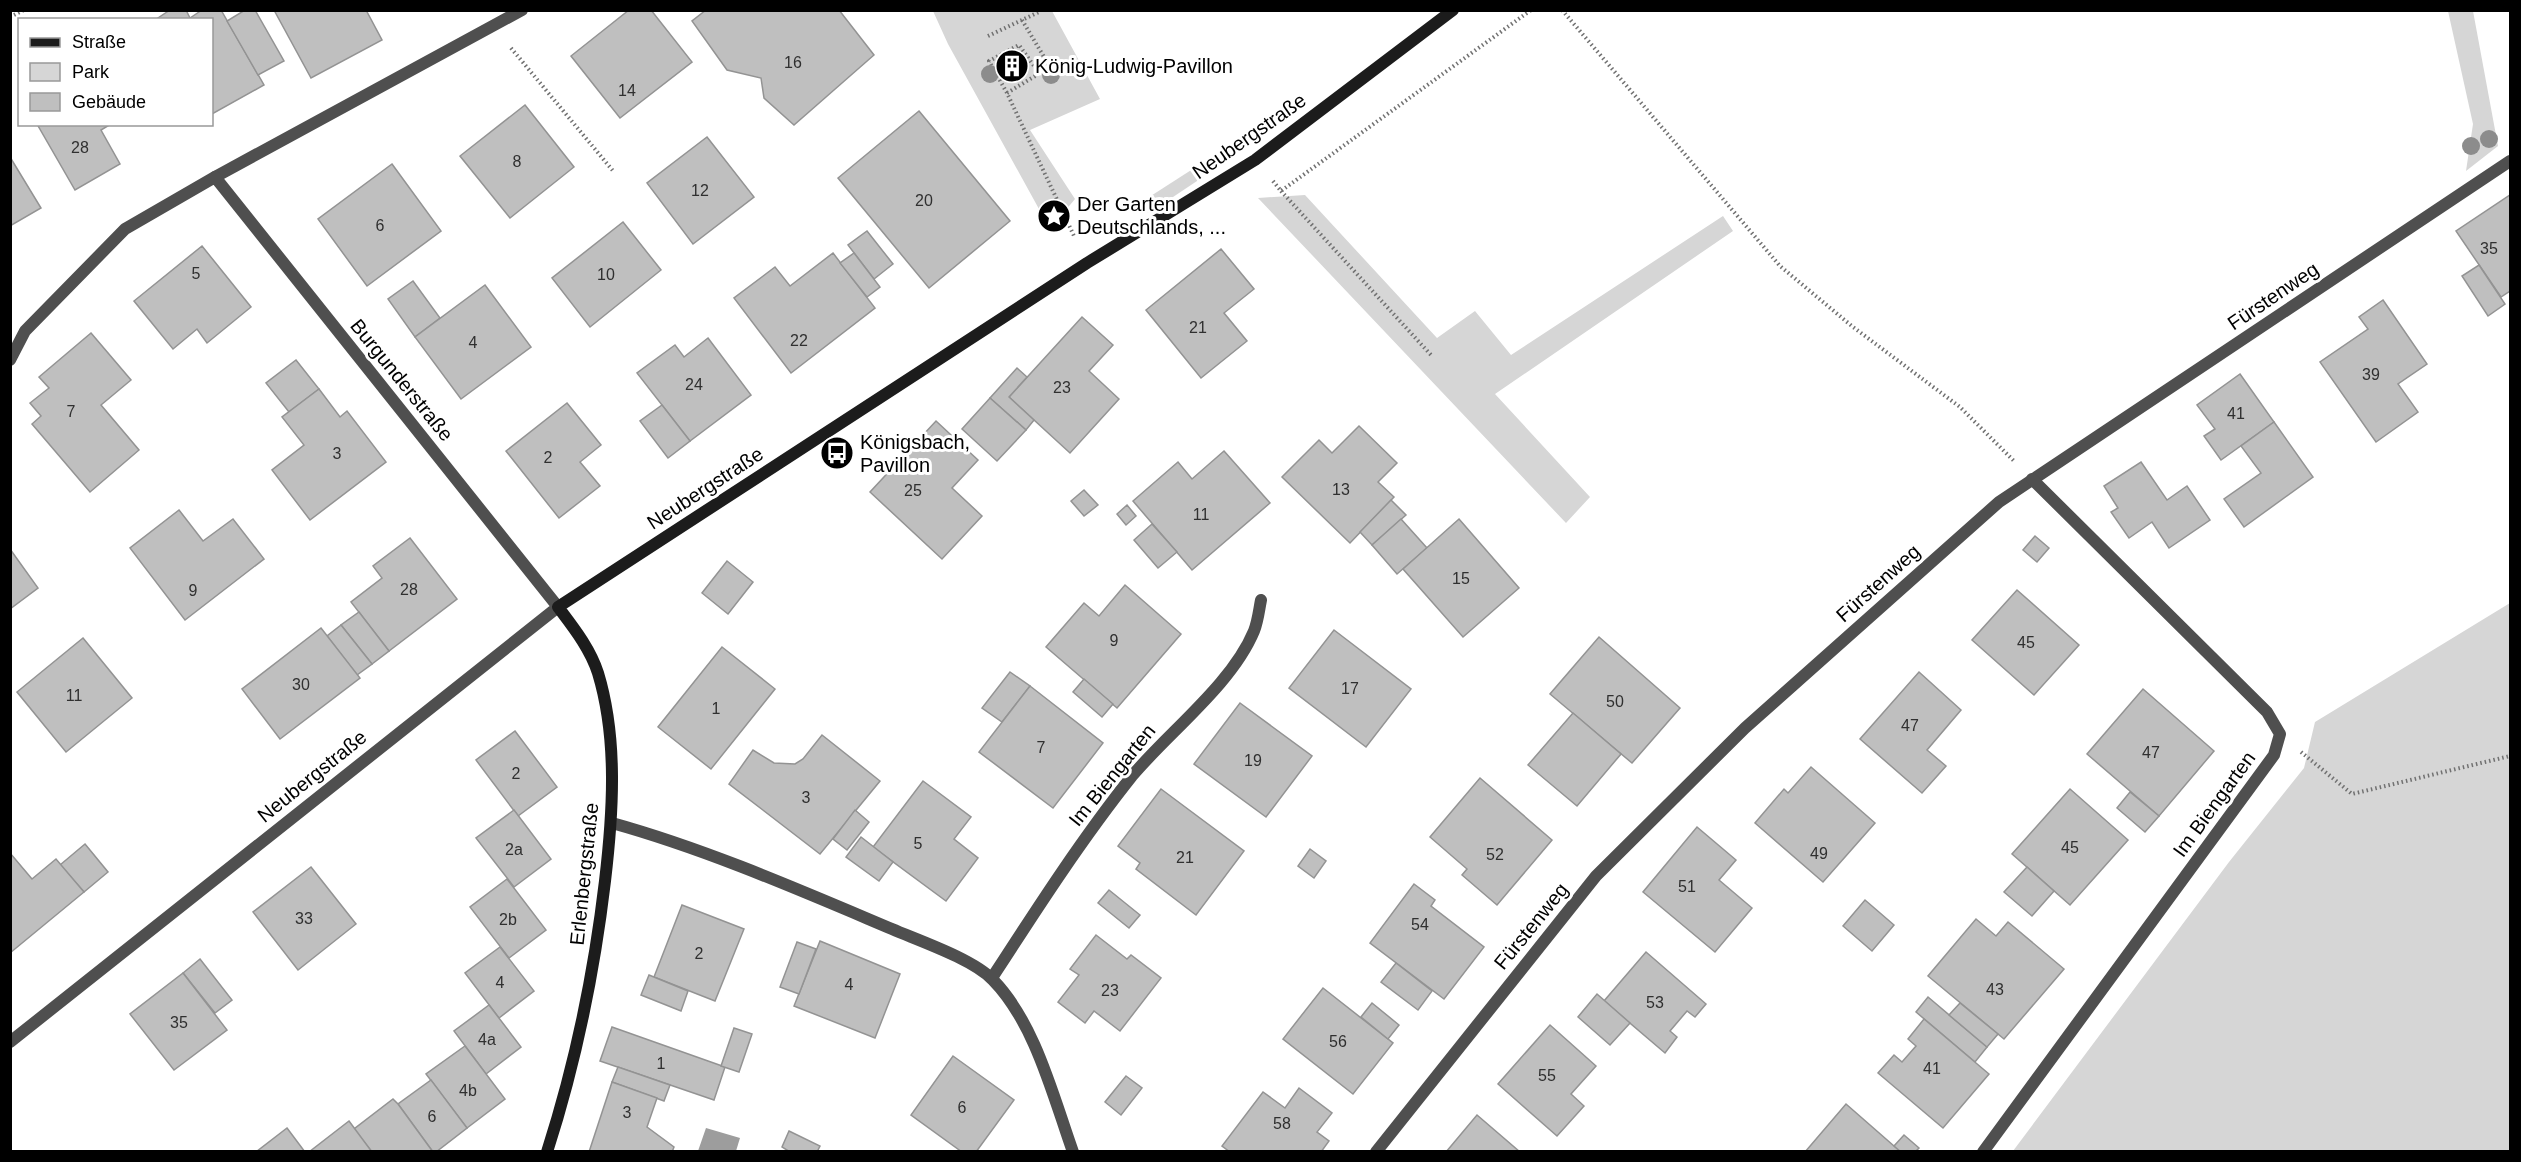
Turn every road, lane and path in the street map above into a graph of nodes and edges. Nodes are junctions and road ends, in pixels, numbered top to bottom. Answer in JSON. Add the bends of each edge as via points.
{"nodes":[{"id":1,"x":24,"y":10,"type":"edge"},
{"id":2,"x":522,"y":10,"type":"edge"},
{"id":3,"x":1453,"y":10,"type":"edge"},
{"id":4,"x":1531,"y":10,"type":"edge"},
{"id":5,"x":1562,"y":10,"type":"edge"},
{"id":6,"x":1039,"y":12,"type":"dead end"},
{"id":7,"x":10,"y":17,"type":"edge"},
{"id":8,"x":1022,"y":20,"type":"junction"},
{"id":9,"x":493,"y":26,"type":"junction"},
{"id":10,"x":988,"y":36,"type":"dead end"},
{"id":11,"x":1039,"y":73,"type":"junction"},
{"id":12,"x":1007,"y":93,"type":"junction"},
{"id":13,"x":1255,"y":160,"type":"junction"},
{"id":14,"x":2511,"y":161,"type":"edge"},
{"id":15,"x":614,"y":172,"type":"dead end"},
{"id":16,"x":215,"y":177,"type":"junction"},
{"id":17,"x":1281,"y":191,"type":"junction"},
{"id":18,"x":1087,"y":263,"type":"junction"},
{"id":19,"x":1431,"y":355,"type":"dead end"},
{"id":20,"x":10,"y":360,"type":"edge"},
{"id":21,"x":2032,"y":479,"type":"junction"},
{"id":22,"x":1261,"y":600,"type":"dead end"},
{"id":23,"x":558,"y":607,"type":"junction"},
{"id":24,"x":2280,"y":734,"type":"junction"},
{"id":25,"x":2511,"y":756,"type":"edge"},
{"id":26,"x":612,"y":823,"type":"junction"},
{"id":27,"x":992,"y":978,"type":"junction"},
{"id":28,"x":10,"y":1042,"type":"edge"},
{"id":29,"x":547,"y":1152,"type":"edge"},
{"id":30,"x":1073,"y":1152,"type":"edge"},
{"id":31,"x":1376,"y":1152,"type":"edge"},
{"id":32,"x":1983,"y":1152,"type":"edge"}],
"edges":[{"from":1,"to":7,"type":"path"},
{"from":2,"to":9,"type":"street"},
{"from":3,"to":13,"type":"street","name":"Neubergstraße"},
{"from":4,"to":17,"type":"path"},
{"from":5,"to":21,"type":"path","via":[[1780,266],[1853,327],[1960,407]]},
{"from":6,"to":8,"type":"path"},
{"from":8,"to":10,"type":"path"},
{"from":8,"to":11,"type":"path","via":[[1050,67]]},
{"from":9,"to":15,"type":"path"},
{"from":9,"to":16,"type":"street"},
{"from":11,"to":12,"type":"path"},
{"from":11,"to":12,"type":"path","via":[[1019,45],[989,61]]},
{"from":12,"to":18,"type":"path"},
{"from":13,"to":17,"type":"path"},
{"from":13,"to":18,"type":"street","name":"Neubergstraße"},
{"from":14,"to":21,"type":"street","name":"Fürstenweg"},
{"from":16,"to":20,"type":"street","via":[[124,229],[25,331]]},
{"from":16,"to":23,"type":"street","name":"Burgunderstraße"},
{"from":17,"to":19,"type":"path"},
{"from":18,"to":23,"type":"street","name":"Neubergstraße"},
{"from":21,"to":24,"type":"street","via":[[2267,712]]},
{"from":21,"to":31,"type":"street","name":"Fürstenweg","via":[[1999,502],[1745,728],[1596,876]]},
{"from":22,"to":27,"type":"street","name":"Im Biengarten","via":[[1256,628],[1228,675],[1131,777]]},
{"from":23,"to":26,"type":"street","name":"Erlenbergstraße","via":[[584,643],[597,672],[608,733]]},
{"from":23,"to":28,"type":"street","name":"Neubergstraße"},
{"from":24,"to":25,"type":"path","via":[[2352,794]]},
{"from":24,"to":32,"type":"street","name":"Im Biengarten","via":[[2274,756]]},
{"from":26,"to":27,"type":"street","via":[[665,839],[848,911],[953,954]]},
{"from":26,"to":29,"type":"street","name":"Erlenbergstraße","via":[[583,1025]]},
{"from":27,"to":30,"type":"street","via":[[1017,1009],[1041,1062]]}]}
